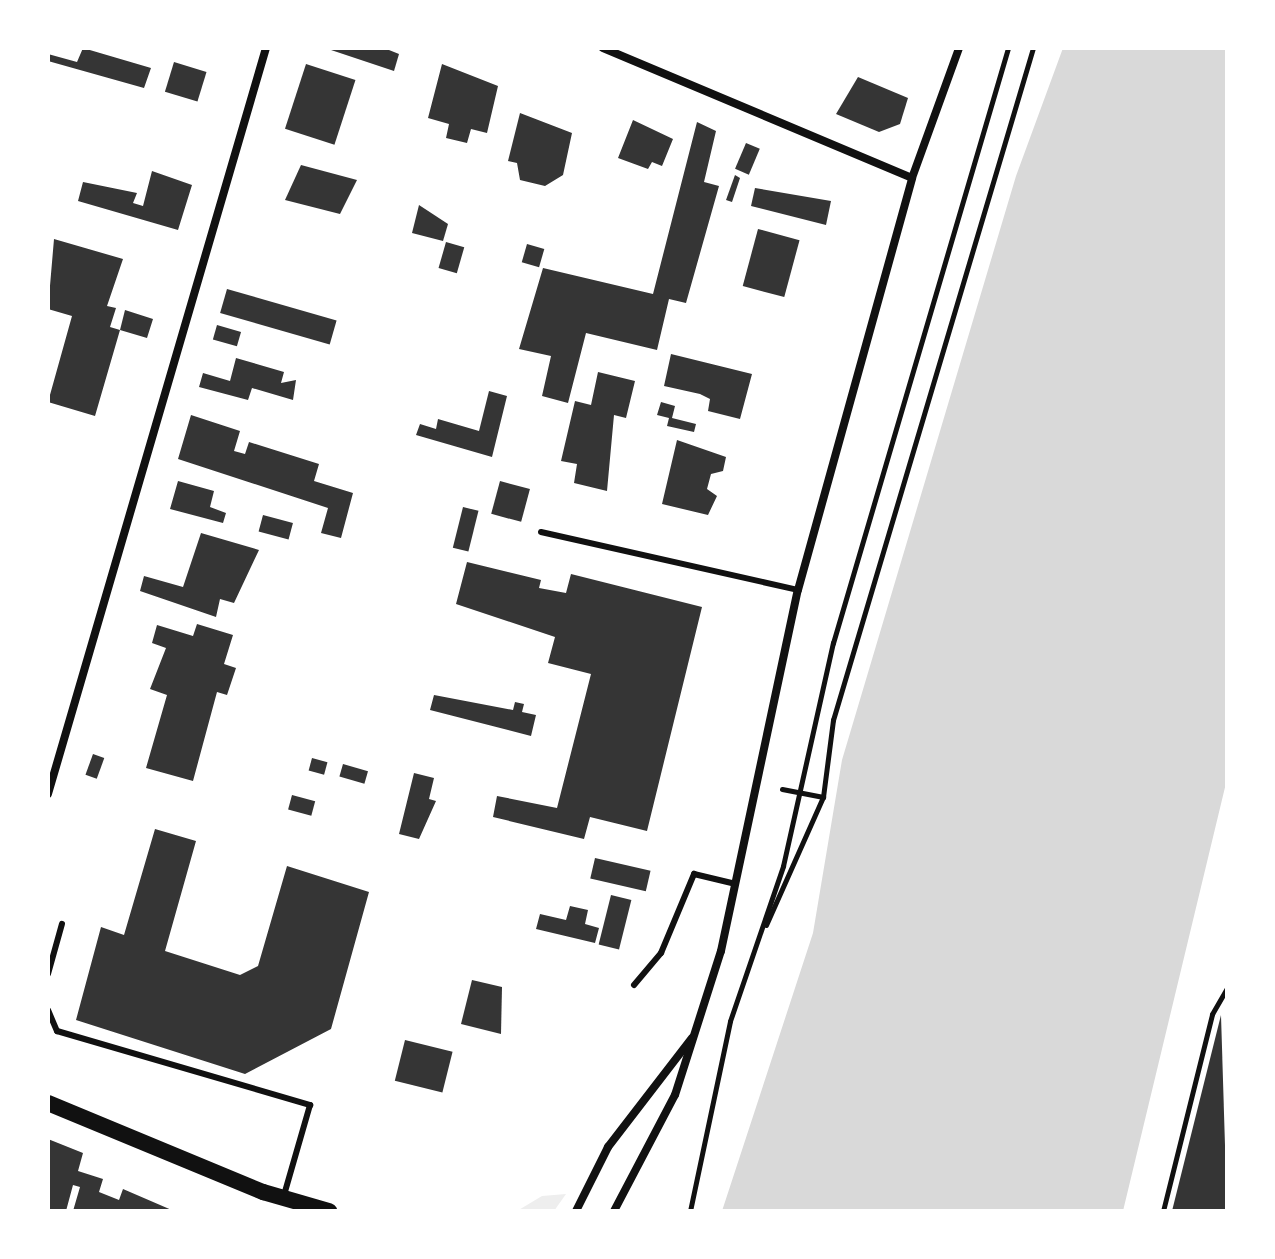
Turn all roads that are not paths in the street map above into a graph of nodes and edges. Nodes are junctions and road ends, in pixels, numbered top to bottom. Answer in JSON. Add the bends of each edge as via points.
{"nodes":[{"id":1,"x":266,"y":48,"type":"edge"},
{"id":2,"x":603,"y":48,"type":"edge"},
{"id":3,"x":959,"y":48,"type":"edge"},
{"id":4,"x":912,"y":178,"type":"junction"},
{"id":5,"x":541,"y":532,"type":"dead end"},
{"id":6,"x":798,"y":590,"type":"junction"},
{"id":7,"x":48,"y":794,"type":"edge"},
{"id":8,"x":736,"y":884,"type":"junction"},
{"id":9,"x":62,"y":924,"type":"dead end"},
{"id":10,"x":48,"y":974,"type":"edge"},
{"id":11,"x":634,"y":985,"type":"dead end"},
{"id":12,"x":48,"y":1010,"type":"edge"},
{"id":13,"x":696,"y":1035,"type":"junction"},
{"id":14,"x":48,"y":1103,"type":"edge"},
{"id":15,"x":283,"y":1198,"type":"junction"},
{"id":16,"x":329,"y":1211,"type":"edge"},
{"id":17,"x":576,"y":1211,"type":"edge"},
{"id":18,"x":614,"y":1211,"type":"edge"}],
"edges":[{"from":1,"to":7,"type":"street"},
{"from":2,"to":4,"type":"street"},
{"from":3,"to":4,"type":"street"},
{"from":4,"to":6,"type":"street"},
{"from":5,"to":6,"type":"lane"},
{"from":6,"to":8,"type":"street"},
{"from":8,"to":11,"type":"lane","via":[[694,874],[661,953]]},
{"from":8,"to":13,"type":"street"},
{"from":9,"to":10,"type":"lane"},
{"from":12,"to":15,"type":"lane","via":[[57,1031],[310,1105]]},
{"from":13,"to":17,"type":"street","via":[[616,1135]]},
{"from":13,"to":18,"type":"street","via":[[675,1095]]},
{"from":14,"to":15,"type":"main road"},
{"from":15,"to":16,"type":"main road"}]}
